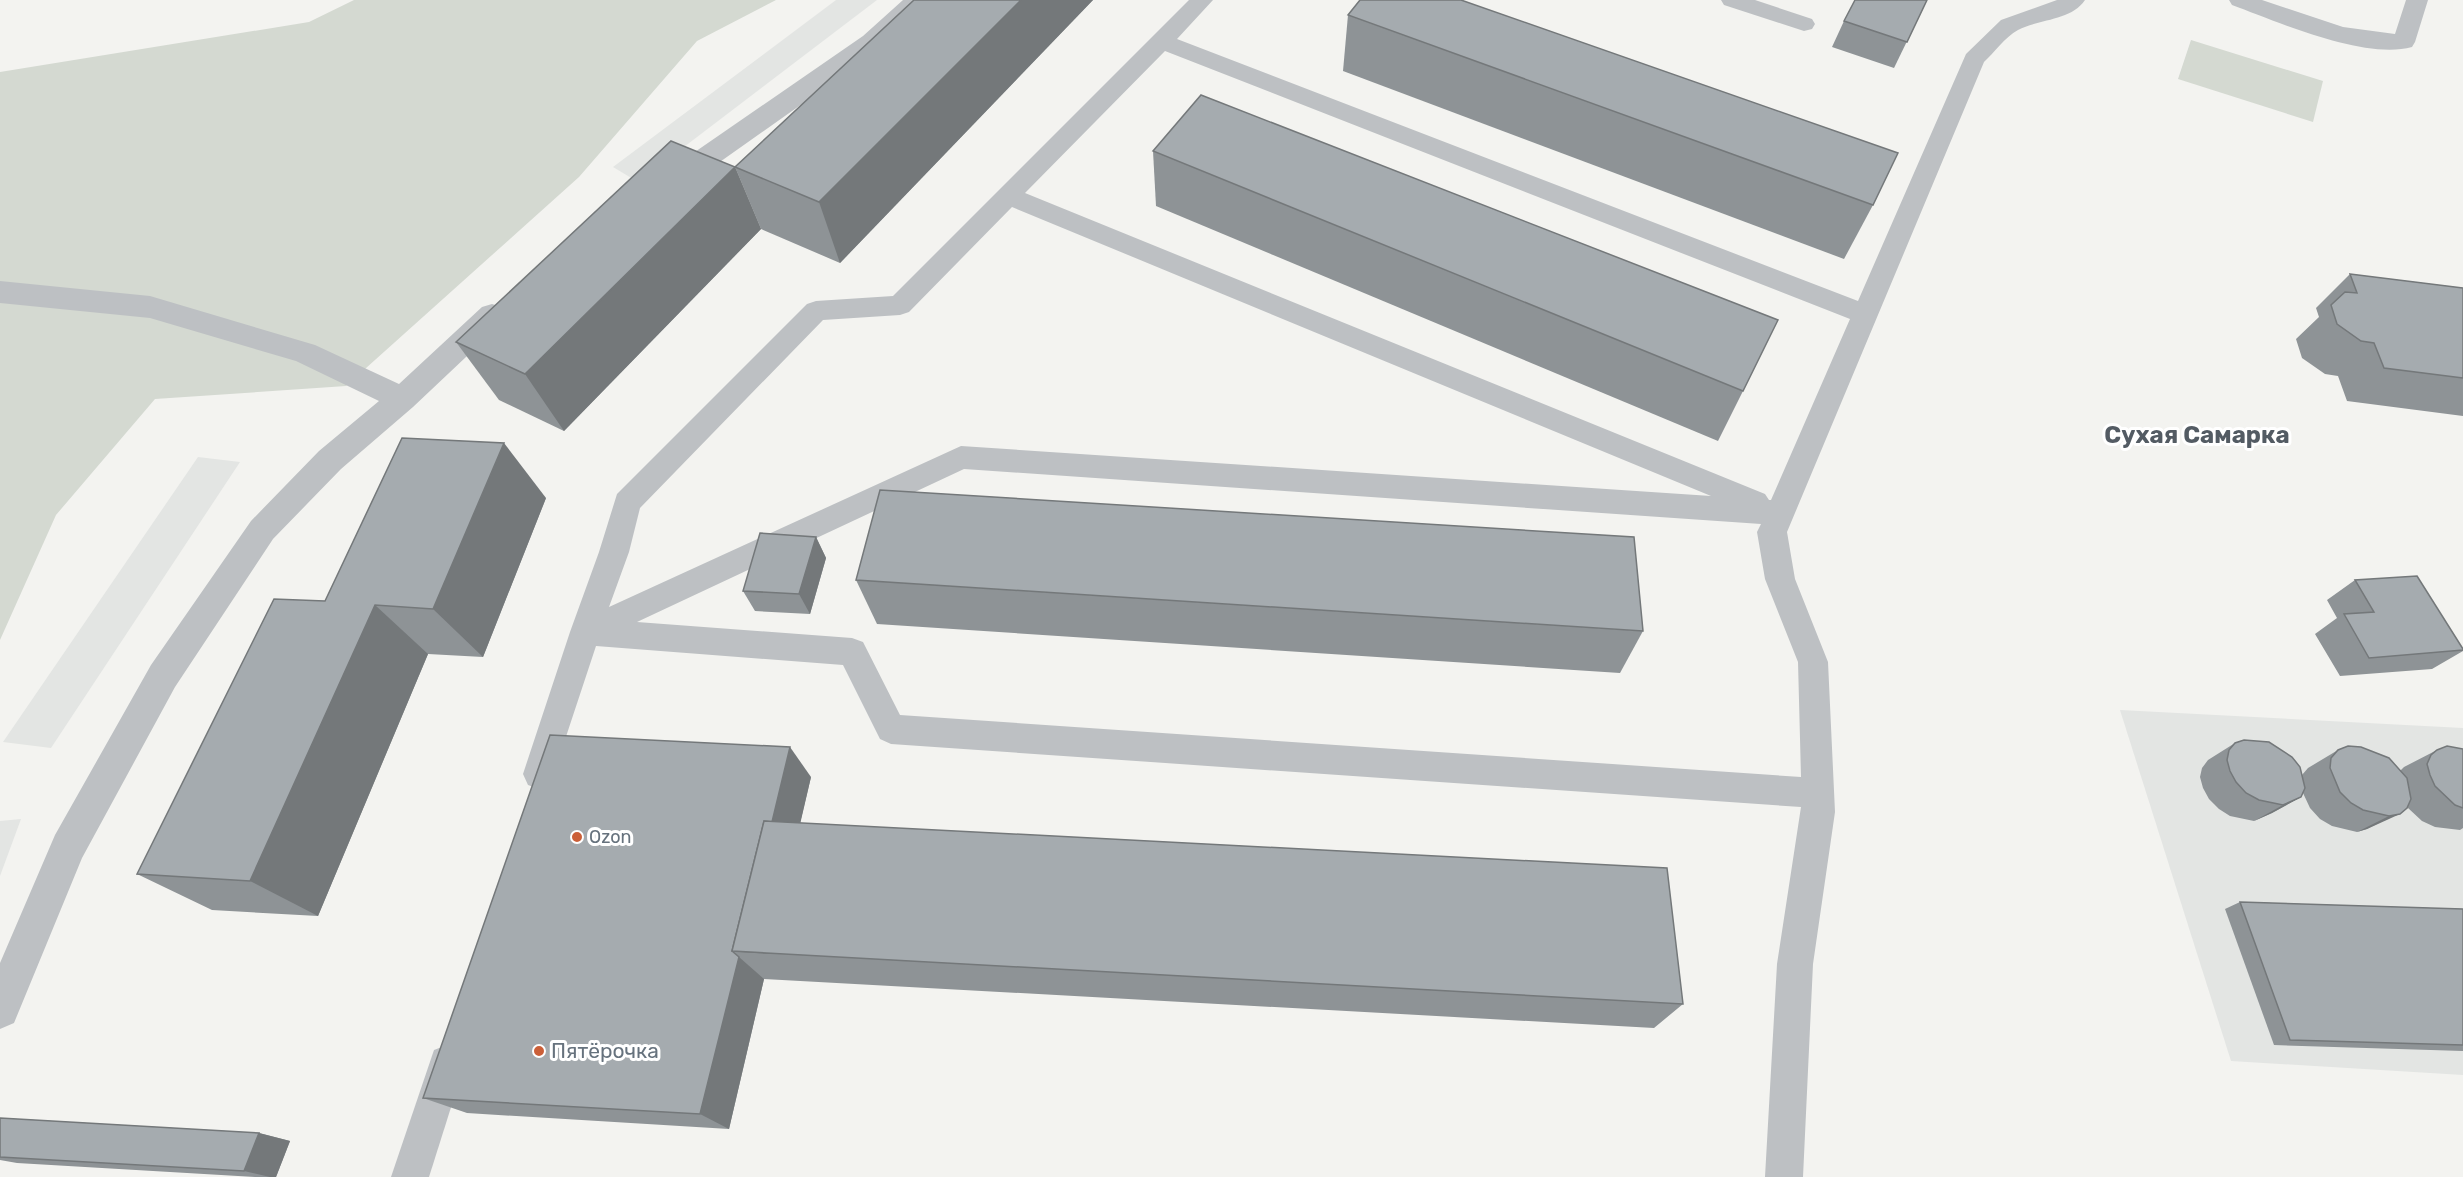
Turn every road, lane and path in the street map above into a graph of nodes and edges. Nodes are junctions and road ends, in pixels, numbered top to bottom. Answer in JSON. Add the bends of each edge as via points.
{"nodes":[{"id":1,"x":918,"y":0,"type":"edge"},
{"id":2,"x":1202,"y":0,"type":"edge"},
{"id":3,"x":1732,"y":0,"type":"edge"},
{"id":4,"x":2240,"y":0,"type":"edge"},
{"id":5,"x":2417,"y":0,"type":"edge"},
{"id":6,"x":2055,"y":3,"type":"edge"},
{"id":7,"x":1804,"y":24,"type":"dead end"},
{"id":8,"x":1161,"y":42,"type":"junction"},
{"id":9,"x":650,"y":196,"type":"edge"},
{"id":10,"x":1008,"y":196,"type":"junction"},
{"id":11,"x":0,"y":292,"type":"edge"},
{"id":12,"x":509,"y":299,"type":"edge"},
{"id":13,"x":1865,"y":314,"type":"junction"},
{"id":14,"x":402,"y":399,"type":"junction"},
{"id":15,"x":1780,"y":513,"type":"junction"},
{"id":16,"x":585,"y":632,"type":"junction"},
{"id":17,"x":1817,"y":793,"type":"junction"},
{"id":18,"x":530,"y":802,"type":"edge"},
{"id":19,"x":0,"y":1009,"type":"edge"},
{"id":20,"x":454,"y":1041,"type":"edge"},
{"id":21,"x":410,"y":1177,"type":"edge"},
{"id":22,"x":1785,"y":1177,"type":"edge"}],
"edges":[{"from":1,"to":9,"type":"street","via":[[872,42]]},
{"from":2,"to":8,"type":"lane"},
{"from":3,"to":7,"type":"lane"},
{"from":4,"to":5,"type":"lane","via":[[2322,29],[2385,43],[2404,42]]},
{"from":6,"to":13,"type":"lane","via":[[2009,25],[1974,59]]},
{"from":8,"to":10,"type":"lane"},
{"from":8,"to":13,"type":"lane"},
{"from":10,"to":15,"type":"lane"},
{"from":10,"to":16,"type":"lane","via":[[900,305],[816,311],[627,502],[614,552]]},
{"from":11,"to":14,"type":"street","via":[[150,307],[305,353]]},
{"from":12,"to":14,"type":"street"},
{"from":13,"to":15,"type":"lane"},
{"from":14,"to":19,"type":"street","via":[[330,460],[262,530],[163,676],[68,847]]},
{"from":15,"to":16,"type":"lane","via":[[962,457]]},
{"from":15,"to":17,"type":"lane","via":[[1772,532],[1780,579],[1813,662]]},
{"from":16,"to":17,"type":"lane","via":[[852,652],[891,729]]},
{"from":16,"to":18,"type":"lane"},
{"from":17,"to":22,"type":"lane","via":[[1818,812],[1794,964]]},
{"from":20,"to":21,"type":"lane"}]}
